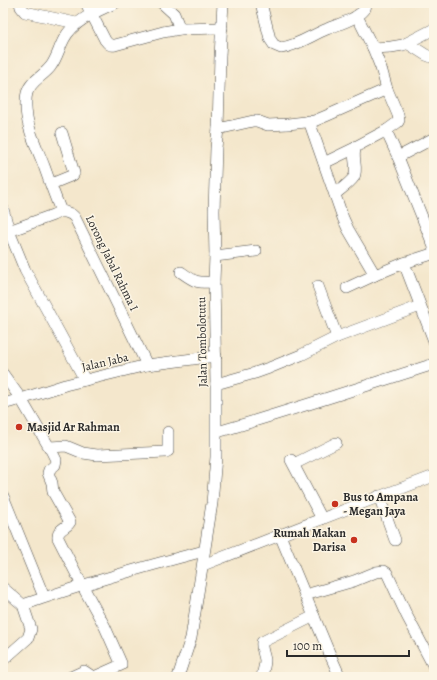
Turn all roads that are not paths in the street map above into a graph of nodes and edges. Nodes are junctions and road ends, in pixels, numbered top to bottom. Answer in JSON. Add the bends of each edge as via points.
{"nodes":[{"id":1,"x":20,"y":3,"type":"edge"},
{"id":2,"x":86,"y":3,"type":"edge"},
{"id":3,"x":115,"y":3,"type":"edge"},
{"id":4,"x":162,"y":3,"type":"edge"},
{"id":5,"x":223,"y":3,"type":"edge"},
{"id":6,"x":261,"y":3,"type":"edge"},
{"id":7,"x":365,"y":3,"type":"edge"},
{"id":8,"x":92,"y":14,"type":"junction"},
{"id":9,"x":357,"y":16,"type":"junction"},
{"id":10,"x":76,"y":24,"type":"junction"},
{"id":11,"x":222,"y":28,"type":"junction"},
{"id":12,"x":180,"y":29,"type":"junction"},
{"id":13,"x":434,"y":29,"type":"edge"},
{"id":14,"x":407,"y":43,"type":"junction"},
{"id":15,"x":373,"y":48,"type":"junction"},
{"id":16,"x":434,"y":58,"type":"edge"},
{"id":17,"x":388,"y":89,"type":"junction"},
{"id":18,"x":308,"y":122,"type":"junction"},
{"id":19,"x":218,"y":129,"type":"junction"},
{"id":20,"x":387,"y":130,"type":"junction"},
{"id":21,"x":62,"y":133,"type":"dead end"},
{"id":22,"x":434,"y":138,"type":"edge"},
{"id":23,"x":355,"y":148,"type":"junction"},
{"id":24,"x":398,"y":157,"type":"junction"},
{"id":25,"x":324,"y":163,"type":"junction"},
{"id":26,"x":51,"y":184,"type":"junction"},
{"id":27,"x":335,"y":194,"type":"junction"},
{"id":28,"x":3,"y":209,"type":"edge"},
{"id":29,"x":61,"y":210,"type":"junction"},
{"id":30,"x":9,"y":231,"type":"junction"},
{"id":31,"x":434,"y":247,"type":"edge"},
{"id":32,"x":434,"y":250,"type":"edge"},
{"id":33,"x":256,"y":251,"type":"dead end"},
{"id":34,"x":215,"y":256,"type":"junction"},
{"id":35,"x":404,"y":263,"type":"junction"},
{"id":36,"x":181,"y":272,"type":"dead end"},
{"id":37,"x":375,"y":275,"type":"junction"},
{"id":38,"x":214,"y":282,"type":"junction"},
{"id":39,"x":318,"y":286,"type":"dead end"},
{"id":40,"x":346,"y":288,"type":"dead end"},
{"id":41,"x":420,"y":306,"type":"junction"},
{"id":42,"x":337,"y":337,"type":"junction"},
{"id":43,"x":434,"y":341,"type":"edge"},
{"id":44,"x":216,"y":356,"type":"junction"},
{"id":45,"x":434,"y":364,"type":"edge"},
{"id":46,"x":147,"y":365,"type":"junction"},
{"id":47,"x":3,"y":374,"type":"edge"},
{"id":48,"x":86,"y":380,"type":"junction"},
{"id":49,"x":216,"y":384,"type":"junction"},
{"id":50,"x":21,"y":399,"type":"junction"},
{"id":51,"x":3,"y":404,"type":"edge"},
{"id":52,"x":168,"y":432,"type":"dead end"},
{"id":53,"x":217,"y":432,"type":"junction"},
{"id":54,"x":336,"y":444,"type":"dead end"},
{"id":55,"x":50,"y":448,"type":"junction"},
{"id":56,"x":434,"y":476,"type":"edge"},
{"id":57,"x":3,"y":496,"type":"edge"},
{"id":58,"x":379,"y":496,"type":"junction"},
{"id":59,"x":322,"y":519,"type":"junction"},
{"id":60,"x":280,"y":535,"type":"junction"},
{"id":61,"x":395,"y":540,"type":"dead end"},
{"id":62,"x":204,"y":551,"type":"junction"},
{"id":63,"x":203,"y":565,"type":"junction"},
{"id":64,"x":82,"y":585,"type":"junction"},
{"id":65,"x":3,"y":588,"type":"edge"},
{"id":66,"x":305,"y":594,"type":"junction"},
{"id":67,"x":44,"y":597,"type":"junction"},
{"id":68,"x":23,"y":605,"type":"junction"},
{"id":69,"x":314,"y":616,"type":"junction"},
{"id":70,"x":3,"y":660,"type":"edge"},
{"id":71,"x":434,"y":667,"type":"edge"},
{"id":72,"x":70,"y":677,"type":"edge"},
{"id":73,"x":94,"y":677,"type":"edge"},
{"id":74,"x":178,"y":677,"type":"edge"},
{"id":75,"x":262,"y":677,"type":"edge"},
{"id":76,"x":340,"y":677,"type":"edge"}],
"edges":[{"from":1,"to":10,"type":"street","via":[[25,12]]},
{"from":2,"to":8,"type":"street"},
{"from":3,"to":8,"type":"street"},
{"from":4,"to":12,"type":"street","via":[[174,14]]},
{"from":5,"to":11,"type":"street","name":"Jalan Tombolotutu"},
{"from":6,"to":9,"type":"street","via":[[270,39],[274,45],[281,48]]},
{"from":7,"to":9,"type":"street","via":[[365,9]]},
{"from":8,"to":10,"type":"street"},
{"from":8,"to":12,"type":"street","via":[[105,40],[111,45]]},
{"from":9,"to":15,"type":"street"},
{"from":10,"to":26,"type":"street","via":[[63,40],[51,66],[31,85],[27,93],[26,112],[32,135]]},
{"from":11,"to":12,"type":"street"},
{"from":11,"to":19,"type":"street","name":"Jalan Tombolotutu"},
{"from":13,"to":14,"type":"street"},
{"from":14,"to":15,"type":"street"},
{"from":14,"to":16,"type":"street"},
{"from":15,"to":17,"type":"street"},
{"from":17,"to":18,"type":"street"},
{"from":17,"to":20,"type":"street","via":[[399,117],[398,122]]},
{"from":18,"to":19,"type":"street","via":[[268,125],[253,121]]},
{"from":18,"to":25,"type":"street"},
{"from":19,"to":34,"type":"street","name":"Jalan Tombolotutu"},
{"from":20,"to":23,"type":"street"},
{"from":20,"to":24,"type":"street"},
{"from":21,"to":26,"type":"street","via":[[74,173]]},
{"from":22,"to":24,"type":"street"},
{"from":23,"to":25,"type":"street"},
{"from":23,"to":27,"type":"street","via":[[354,176]]},
{"from":24,"to":31,"type":"street"},
{"from":25,"to":27,"type":"street"},
{"from":26,"to":29,"type":"street"},
{"from":27,"to":37,"type":"street","via":[[348,229]]},
{"from":28,"to":30,"type":"street"},
{"from":29,"to":30,"type":"street"},
{"from":29,"to":46,"type":"street","name":"Lorong Jabal Rahma I","via":[[75,218]]},
{"from":30,"to":48,"type":"street","via":[[28,277]]},
{"from":32,"to":35,"type":"street","via":[[432,254]]},
{"from":33,"to":34,"type":"street"},
{"from":34,"to":38,"type":"street","name":"Jalan Tombolotutu"},
{"from":35,"to":37,"type":"street"},
{"from":35,"to":41,"type":"street"},
{"from":36,"to":38,"type":"street","via":[[193,280]]},
{"from":37,"to":40,"type":"street"},
{"from":38,"to":44,"type":"street","name":"Jalan Tombolotutu"},
{"from":39,"to":42,"type":"street"},
{"from":41,"to":42,"type":"street"},
{"from":41,"to":43,"type":"street"},
{"from":42,"to":49,"type":"street","via":[[269,368]]},
{"from":44,"to":46,"type":"street","name":"Jalan Jaba"},
{"from":44,"to":49,"type":"street","name":"Jalan Tombolotutu"},
{"from":45,"to":53,"type":"street"},
{"from":46,"to":48,"type":"street","name":"Jalan Jaba"},
{"from":47,"to":50,"type":"street"},
{"from":48,"to":50,"type":"street","name":"Jalan Jaba"},
{"from":49,"to":53,"type":"street","name":"Jalan Tombolotutu"},
{"from":50,"to":51,"type":"street","name":"Jalan Jaba"},
{"from":50,"to":55,"type":"street"},
{"from":52,"to":55,"type":"street","via":[[166,452],[97,455],[66,446]]},
{"from":53,"to":62,"type":"street","name":"Jalan Tombolotutu","via":[[214,478]]},
{"from":54,"to":59,"type":"street","via":[[292,462]]},
{"from":55,"to":64,"type":"street","via":[[56,460],[55,465],[48,471],[52,490],[70,522],[60,531],[58,538]]},
{"from":56,"to":58,"type":"street"},
{"from":57,"to":67,"type":"street"},
{"from":58,"to":59,"type":"street"},
{"from":58,"to":61,"type":"street"},
{"from":59,"to":60,"type":"street"},
{"from":60,"to":63,"type":"street"},
{"from":60,"to":66,"type":"street"},
{"from":62,"to":63,"type":"street","name":"Jalan Tombolotutu"},
{"from":62,"to":64,"type":"street"},
{"from":63,"to":74,"type":"street","name":"Jalan Tombolotutu","via":[[191,638]]},
{"from":64,"to":67,"type":"street"},
{"from":64,"to":73,"type":"street","via":[[121,663]]},
{"from":65,"to":68,"type":"street"},
{"from":66,"to":69,"type":"street"},
{"from":66,"to":71,"type":"street","via":[[385,571]]},
{"from":67,"to":68,"type":"street"},
{"from":68,"to":70,"type":"street","via":[[31,627],[30,634]]},
{"from":69,"to":75,"type":"street","via":[[262,642],[265,664]]},
{"from":69,"to":76,"type":"street"},
{"from":72,"to":73,"type":"street","via":[[84,671]]}]}
